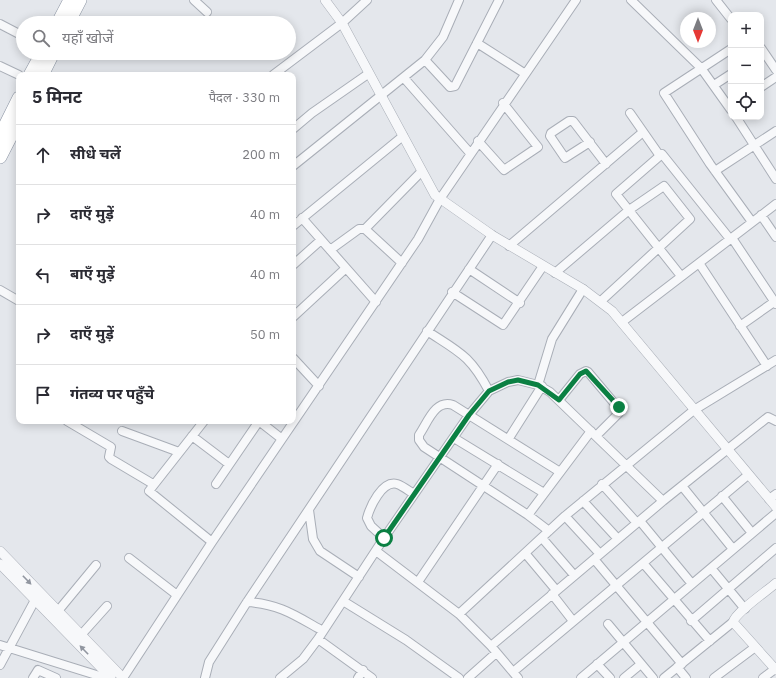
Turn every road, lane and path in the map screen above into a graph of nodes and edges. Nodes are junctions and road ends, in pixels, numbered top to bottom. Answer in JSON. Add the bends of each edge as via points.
{"nodes":[{"id":1,"x":70,"y":0,"type":"edge"},
{"id":2,"x":80,"y":0,"type":"edge"},
{"id":3,"x":194,"y":0,"type":"edge"},
{"id":4,"x":325,"y":0,"type":"edge"},
{"id":5,"x":367,"y":0,"type":"edge"},
{"id":6,"x":459,"y":0,"type":"edge"},
{"id":7,"x":499,"y":0,"type":"edge"},
{"id":8,"x":576,"y":0,"type":"edge"},
{"id":9,"x":631,"y":0,"type":"edge"},
{"id":10,"x":716,"y":0,"type":"edge"},
{"id":11,"x":207,"y":12,"type":"dead end"},
{"id":12,"x":728,"y":15,"type":"edge"},
{"id":13,"x":62,"y":16,"type":"edge"},
{"id":14,"x":72,"y":16,"type":"edge"},
{"id":15,"x":342,"y":23,"type":"junction"},
{"id":16,"x":0,"y":24,"type":"edge"},
{"id":17,"x":16,"y":32,"type":"edge"},
{"id":18,"x":477,"y":43,"type":"junction"},
{"id":19,"x":728,"y":51,"type":"edge"},
{"id":20,"x":764,"y":54,"type":"edge"},
{"id":21,"x":296,"y":58,"type":"edge"},
{"id":22,"x":38,"y":60,"type":"edge"},
{"id":23,"x":50,"y":60,"type":"edge"},
{"id":24,"x":293,"y":60,"type":"edge"},
{"id":25,"x":425,"y":60,"type":"junction"},
{"id":26,"x":0,"y":66,"type":"edge"},
{"id":27,"x":701,"y":68,"type":"junction"},
{"id":28,"x":776,"y":70,"type":"edge"},
{"id":29,"x":32,"y":72,"type":"edge"},
{"id":30,"x":44,"y":72,"type":"edge"},
{"id":31,"x":277,"y":72,"type":"edge"},
{"id":32,"x":524,"y":72,"type":"junction"},
{"id":33,"x":16,"y":74,"type":"edge"},
{"id":34,"x":368,"y":74,"type":"junction"},
{"id":35,"x":728,"y":76,"type":"edge"},
{"id":36,"x":776,"y":77,"type":"edge"},
{"id":37,"x":404,"y":78,"type":"junction"},
{"id":38,"x":714,"y":85,"type":"junction"},
{"id":39,"x":764,"y":85,"type":"edge"},
{"id":40,"x":380,"y":95,"type":"junction"},
{"id":41,"x":504,"y":103,"type":"junction"},
{"id":42,"x":16,"y":104,"type":"edge"},
{"id":43,"x":728,"y":104,"type":"edge"},
{"id":44,"x":630,"y":113,"type":"dead end"},
{"id":45,"x":738,"y":120,"type":"edge"},
{"id":46,"x":16,"y":126,"type":"edge"},
{"id":47,"x":296,"y":127,"type":"edge"},
{"id":48,"x":776,"y":131,"type":"edge"},
{"id":49,"x":643,"y":132,"type":"junction"},
{"id":50,"x":0,"y":136,"type":"edge"},
{"id":51,"x":403,"y":136,"type":"junction"},
{"id":52,"x":478,"y":141,"type":"junction"},
{"id":53,"x":590,"y":142,"type":"junction"},
{"id":54,"x":754,"y":145,"type":"junction"},
{"id":55,"x":470,"y":153,"type":"junction"},
{"id":56,"x":660,"y":156,"type":"junction"},
{"id":57,"x":0,"y":158,"type":"edge"},
{"id":58,"x":296,"y":164,"type":"edge"},
{"id":59,"x":606,"y":164,"type":"junction"},
{"id":60,"x":715,"y":171,"type":"junction"},
{"id":61,"x":422,"y":172,"type":"junction"},
{"id":62,"x":776,"y":178,"type":"edge"},
{"id":63,"x":440,"y":199,"type":"junction"},
{"id":64,"x":776,"y":204,"type":"edge"},
{"id":65,"x":629,"y":210,"type":"junction"},
{"id":66,"x":761,"y":215,"type":"junction"},
{"id":67,"x":302,"y":218,"type":"junction"},
{"id":68,"x":752,"y":222,"type":"junction"},
{"id":69,"x":296,"y":223,"type":"edge"},
{"id":70,"x":364,"y":229,"type":"junction"},
{"id":71,"x":492,"y":235,"type":"junction"},
{"id":72,"x":776,"y":237,"type":"edge"},
{"id":73,"x":731,"y":238,"type":"junction"},
{"id":74,"x":321,"y":240,"type":"junction"},
{"id":75,"x":510,"y":246,"type":"junction"},
{"id":76,"x":658,"y":247,"type":"junction"},
{"id":77,"x":330,"y":250,"type":"junction"},
{"id":78,"x":296,"y":262,"type":"edge"},
{"id":79,"x":402,"y":263,"type":"junction"},
{"id":80,"x":699,"y":263,"type":"junction"},
{"id":81,"x":543,"y":266,"type":"junction"},
{"id":82,"x":346,"y":268,"type":"junction"},
{"id":83,"x":469,"y":269,"type":"junction"},
{"id":84,"x":555,"y":274,"type":"junction"},
{"id":85,"x":681,"y":276,"type":"junction"},
{"id":86,"x":583,"y":289,"type":"junction"},
{"id":87,"x":0,"y":290,"type":"edge"},
{"id":88,"x":452,"y":292,"type":"junction"},
{"id":89,"x":16,"y":299,"type":"edge"},
{"id":90,"x":601,"y":301,"type":"junction"},
{"id":91,"x":376,"y":302,"type":"junction"},
{"id":92,"x":520,"y":303,"type":"junction"},
{"id":93,"x":775,"y":303,"type":"edge"},
{"id":94,"x":296,"y":314,"type":"edge"},
{"id":95,"x":622,"y":322,"type":"junction"},
{"id":96,"x":740,"y":326,"type":"junction"},
{"id":97,"x":427,"y":331,"type":"junction"},
{"id":98,"x":776,"y":360,"type":"edge"},
{"id":99,"x":296,"y":361,"type":"edge"},
{"id":100,"x":767,"y":366,"type":"junction"},
{"id":101,"x":319,"y":386,"type":"junction"},
{"id":102,"x":540,"y":386,"type":"junction"},
{"id":103,"x":489,"y":391,"type":"junction"},
{"id":104,"x":559,"y":400,"type":"junction"},
{"id":105,"x":694,"y":410,"type":"junction"},
{"id":106,"x":469,"y":415,"type":"junction"},
{"id":107,"x":296,"y":419,"type":"edge"},
{"id":108,"x":776,"y":420,"type":"edge"},
{"id":109,"x":72,"y":424,"type":"edge"},
{"id":110,"x":202,"y":424,"type":"edge"},
{"id":111,"x":257,"y":424,"type":"edge"},
{"id":112,"x":263,"y":424,"type":"edge"},
{"id":113,"x":292,"y":424,"type":"edge"},
{"id":114,"x":122,"y":431,"type":"dead end"},
{"id":115,"x":593,"y":433,"type":"junction"},
{"id":116,"x":192,"y":436,"type":"junction"},
{"id":117,"x":454,"y":438,"type":"junction"},
{"id":118,"x":509,"y":438,"type":"junction"},
{"id":119,"x":282,"y":439,"type":"junction"},
{"id":120,"x":727,"y":449,"type":"junction"},
{"id":121,"x":179,"y":452,"type":"junction"},
{"id":122,"x":440,"y":457,"type":"junction"},
{"id":123,"x":229,"y":464,"type":"junction"},
{"id":124,"x":498,"y":464,"type":"junction"},
{"id":125,"x":626,"y":465,"type":"junction"},
{"id":126,"x":560,"y":472,"type":"junction"},
{"id":127,"x":748,"y":475,"type":"junction"},
{"id":128,"x":153,"y":484,"type":"junction"},
{"id":129,"x":216,"y":484,"type":"dead end"},
{"id":130,"x":602,"y":484,"type":"junction"},
{"id":131,"x":483,"y":486,"type":"junction"},
{"id":132,"x":682,"y":486,"type":"junction"},
{"id":133,"x":414,"y":494,"type":"junction"},
{"id":134,"x":544,"y":494,"type":"junction"},
{"id":135,"x":722,"y":496,"type":"junction"},
{"id":136,"x":773,"y":496,"type":"edge"},
{"id":137,"x":583,"y":501,"type":"junction"},
{"id":138,"x":663,"y":501,"type":"junction"},
{"id":139,"x":776,"y":507,"type":"edge"},
{"id":140,"x":309,"y":510,"type":"junction"},
{"id":141,"x":703,"y":512,"type":"junction"},
{"id":142,"x":776,"y":513,"type":"edge"},
{"id":143,"x":528,"y":515,"type":"junction"},
{"id":144,"x":565,"y":516,"type":"junction"},
{"id":145,"x":638,"y":522,"type":"junction"},
{"id":146,"x":549,"y":530,"type":"junction"},
{"id":147,"x":752,"y":533,"type":"junction"},
{"id":148,"x":384,"y":538,"type":"junction"},
{"id":149,"x":542,"y":538,"type":"junction"},
{"id":150,"x":618,"y":539,"type":"junction"},
{"id":151,"x":212,"y":542,"type":"junction"},
{"id":152,"x":661,"y":547,"type":"junction"},
{"id":153,"x":776,"y":548,"type":"edge"},
{"id":154,"x":733,"y":549,"type":"junction"},
{"id":155,"x":0,"y":551,"type":"edge"},
{"id":156,"x":376,"y":551,"type":"junction"},
{"id":157,"x":525,"y":553,"type":"junction"},
{"id":158,"x":597,"y":556,"type":"junction"},
{"id":159,"x":129,"y":558,"type":"dead end"},
{"id":160,"x":643,"y":563,"type":"junction"},
{"id":161,"x":0,"y":564,"type":"edge"},
{"id":162,"x":96,"y":565,"type":"dead end"},
{"id":163,"x":711,"y":568,"type":"junction"},
{"id":164,"x":574,"y":575,"type":"junction"},
{"id":165,"x":359,"y":577,"type":"junction"},
{"id":166,"x":418,"y":582,"type":"junction"},
{"id":167,"x":692,"y":584,"type":"junction"},
{"id":168,"x":776,"y":584,"type":"edge"},
{"id":169,"x":616,"y":586,"type":"junction"},
{"id":170,"x":728,"y":589,"type":"junction"},
{"id":171,"x":554,"y":592,"type":"junction"},
{"id":172,"x":176,"y":595,"type":"junction"},
{"id":173,"x":35,"y":600,"type":"junction"},
{"id":174,"x":674,"y":600,"type":"junction"},
{"id":175,"x":343,"y":601,"type":"junction"},
{"id":176,"x":247,"y":602,"type":"junction"},
{"id":177,"x":107,"y":606,"type":"dead end"},
{"id":178,"x":745,"y":609,"type":"junction"},
{"id":179,"x":58,"y":611,"type":"junction"},
{"id":180,"x":460,"y":614,"type":"junction"},
{"id":181,"x":691,"y":620,"type":"junction"},
{"id":182,"x":573,"y":621,"type":"junction"},
{"id":183,"x":647,"y":622,"type":"junction"},
{"id":184,"x":734,"y":622,"type":"junction"},
{"id":185,"x":608,"y":624,"type":"dead end"},
{"id":186,"x":323,"y":631,"type":"junction"},
{"id":187,"x":81,"y":636,"type":"junction"},
{"id":188,"x":318,"y":640,"type":"junction"},
{"id":189,"x":710,"y":641,"type":"junction"},
{"id":190,"x":623,"y":642,"type":"junction"},
{"id":191,"x":0,"y":645,"type":"edge"},
{"id":192,"x":8,"y":648,"type":"junction"},
{"id":193,"x":754,"y":648,"type":"junction"},
{"id":194,"x":494,"y":649,"type":"junction"},
{"id":195,"x":597,"y":664,"type":"junction"},
{"id":196,"x":641,"y":664,"type":"junction"},
{"id":197,"x":0,"y":665,"type":"edge"},
{"id":198,"x":679,"y":665,"type":"junction"},
{"id":199,"x":363,"y":670,"type":"junction"},
{"id":200,"x":775,"y":670,"type":"edge"},
{"id":201,"x":515,"y":675,"type":"edge"},
{"id":202,"x":470,"y":677,"type":"edge"},
{"id":203,"x":33,"y":678,"type":"edge"},
{"id":204,"x":56,"y":678,"type":"edge"},
{"id":205,"x":106,"y":678,"type":"edge"},
{"id":206,"x":111,"y":678,"type":"edge"},
{"id":207,"x":123,"y":678,"type":"edge"},
{"id":208,"x":206,"y":678,"type":"edge"},
{"id":209,"x":280,"y":678,"type":"edge"},
{"id":210,"x":358,"y":678,"type":"edge"},
{"id":211,"x":372,"y":678,"type":"edge"},
{"id":212,"x":459,"y":678,"type":"edge"},
{"id":213,"x":581,"y":678,"type":"edge"},
{"id":214,"x":610,"y":678,"type":"edge"},
{"id":215,"x":624,"y":678,"type":"edge"},
{"id":216,"x":653,"y":678,"type":"edge"},
{"id":217,"x":664,"y":678,"type":"edge"},
{"id":218,"x":686,"y":678,"type":"edge"},
{"id":219,"x":714,"y":678,"type":"edge"},
{"id":220,"x":763,"y":678,"type":"edge"}],
"edges":[{"from":1,"to":13,"type":"highway"},
{"from":2,"to":14,"type":"highway"},
{"from":3,"to":11,"type":"street"},
{"from":4,"to":15,"type":"street"},
{"from":5,"to":15,"type":"street"},
{"from":6,"to":25,"type":"street","via":[[446,32]]},
{"from":7,"to":18,"type":"street"},
{"from":8,"to":32,"type":"street"},
{"from":9,"to":27,"type":"street"},
{"from":10,"to":12,"type":"street"},
{"from":15,"to":21,"type":"street"},
{"from":15,"to":34,"type":"street"},
{"from":16,"to":17,"type":"street"},
{"from":18,"to":25,"type":"street","via":[[453,88]]},
{"from":18,"to":32,"type":"street"},
{"from":19,"to":27,"type":"street"},
{"from":20,"to":28,"type":"street"},
{"from":22,"to":29,"type":"highway"},
{"from":23,"to":30,"type":"highway"},
{"from":24,"to":31,"type":"street"},
{"from":25,"to":37,"type":"street"},
{"from":26,"to":33,"type":"street"},
{"from":27,"to":38,"type":"street"},
{"from":27,"to":60,"type":"street","via":[[664,93]]},
{"from":32,"to":41,"type":"street"},
{"from":34,"to":40,"type":"street"},
{"from":34,"to":47,"type":"street"},
{"from":35,"to":38,"type":"street"},
{"from":36,"to":39,"type":"street"},
{"from":37,"to":40,"type":"street"},
{"from":37,"to":55,"type":"street"},
{"from":38,"to":43,"type":"street"},
{"from":40,"to":51,"type":"street"},
{"from":40,"to":58,"type":"street"},
{"from":41,"to":52,"type":"street"},
{"from":41,"to":52,"type":"street","via":[[538,147],[504,170]]},
{"from":42,"to":50,"type":"highway"},
{"from":44,"to":49,"type":"street"},
{"from":45,"to":54,"type":"street"},
{"from":46,"to":57,"type":"highway"},
{"from":48,"to":54,"type":"street"},
{"from":49,"to":56,"type":"street"},
{"from":49,"to":59,"type":"street"},
{"from":51,"to":61,"type":"street"},
{"from":51,"to":67,"type":"street"},
{"from":52,"to":55,"type":"street"},
{"from":53,"to":53,"type":"street","via":[[571,120],[550,136],[565,158]]},
{"from":53,"to":59,"type":"street"},
{"from":54,"to":60,"type":"street"},
{"from":54,"to":62,"type":"street"},
{"from":55,"to":63,"type":"street"},
{"from":56,"to":65,"type":"street","via":[[616,194]]},
{"from":56,"to":73,"type":"street","via":[[662,154]]},
{"from":59,"to":75,"type":"street"},
{"from":60,"to":68,"type":"street"},
{"from":61,"to":63,"type":"street"},
{"from":61,"to":70,"type":"street"},
{"from":63,"to":71,"type":"street"},
{"from":63,"to":79,"type":"street"},
{"from":64,"to":66,"type":"street"},
{"from":65,"to":76,"type":"street"},
{"from":65,"to":76,"type":"street","via":[[664,186],[690,219]]},
{"from":65,"to":84,"type":"street"},
{"from":66,"to":68,"type":"street"},
{"from":66,"to":72,"type":"street"},
{"from":67,"to":69,"type":"street"},
{"from":67,"to":74,"type":"street"},
{"from":68,"to":73,"type":"street"},
{"from":70,"to":77,"type":"street","via":[[359,229]]},
{"from":70,"to":79,"type":"street"},
{"from":71,"to":75,"type":"street"},
{"from":71,"to":83,"type":"street"},
{"from":73,"to":80,"type":"street"},
{"from":73,"to":93,"type":"street"},
{"from":74,"to":77,"type":"street"},
{"from":74,"to":78,"type":"street"},
{"from":75,"to":81,"type":"street"},
{"from":76,"to":85,"type":"street"},
{"from":76,"to":90,"type":"street"},
{"from":77,"to":82,"type":"street"},
{"from":79,"to":91,"type":"street"},
{"from":80,"to":85,"type":"street"},
{"from":80,"to":96,"type":"street"},
{"from":81,"to":84,"type":"street"},
{"from":81,"to":92,"type":"street"},
{"from":82,"to":91,"type":"street"},
{"from":82,"to":94,"type":"street"},
{"from":83,"to":88,"type":"street"},
{"from":83,"to":92,"type":"street"},
{"from":84,"to":86,"type":"street"},
{"from":85,"to":95,"type":"street"},
{"from":86,"to":90,"type":"street"},
{"from":86,"to":102,"type":"street","via":[[552,339]]},
{"from":87,"to":89,"type":"street"},
{"from":88,"to":92,"type":"street","via":[[503,325]]},
{"from":88,"to":97,"type":"street"},
{"from":90,"to":95,"type":"street"},
{"from":91,"to":101,"type":"street"},
{"from":93,"to":96,"type":"street"},
{"from":95,"to":105,"type":"street"},
{"from":96,"to":100,"type":"street"},
{"from":97,"to":103,"type":"street","via":[[467,357]]},
{"from":97,"to":140,"type":"street"},
{"from":98,"to":100,"type":"street"},
{"from":99,"to":101,"type":"street"},
{"from":100,"to":105,"type":"street"},
{"from":101,"to":107,"type":"street"},
{"from":102,"to":103,"type":"street","via":[[518,380]]},
{"from":102,"to":104,"type":"street"},
{"from":102,"to":118,"type":"street"},
{"from":103,"to":106,"type":"street"},
{"from":104,"to":115,"type":"street"},
{"from":104,"to":115,"type":"street","via":[[583,372],[588,372],[620,410]]},
{"from":105,"to":120,"type":"street"},
{"from":105,"to":125,"type":"street"},
{"from":106,"to":117,"type":"street"},
{"from":106,"to":118,"type":"street"},
{"from":106,"to":122,"type":"street","via":[[448,403],[437,406],[419,435],[419,440],[424,447]]},
{"from":108,"to":120,"type":"street","via":[[768,417]]},
{"from":109,"to":128,"type":"street","via":[[111,448],[111,459]]},
{"from":110,"to":116,"type":"street"},
{"from":111,"to":123,"type":"street"},
{"from":112,"to":119,"type":"street"},
{"from":113,"to":119,"type":"street"},
{"from":114,"to":121,"type":"street"},
{"from":115,"to":125,"type":"street"},
{"from":115,"to":126,"type":"street"},
{"from":116,"to":121,"type":"street"},
{"from":116,"to":123,"type":"street"},
{"from":117,"to":122,"type":"street"},
{"from":117,"to":124,"type":"street"},
{"from":118,"to":126,"type":"street"},
{"from":119,"to":151,"type":"street"},
{"from":120,"to":127,"type":"street"},
{"from":120,"to":132,"type":"street"},
{"from":121,"to":128,"type":"street"},
{"from":122,"to":131,"type":"street"},
{"from":122,"to":133,"type":"street"},
{"from":123,"to":129,"type":"street"},
{"from":124,"to":131,"type":"street"},
{"from":124,"to":134,"type":"street"},
{"from":125,"to":130,"type":"street"},
{"from":125,"to":138,"type":"street"},
{"from":126,"to":134,"type":"street"},
{"from":127,"to":135,"type":"street"},
{"from":127,"to":136,"type":"street"},
{"from":128,"to":151,"type":"street","via":[[149,488],[150,493]]},
{"from":130,"to":137,"type":"street"},
{"from":130,"to":145,"type":"street"},
{"from":131,"to":143,"type":"street"},
{"from":131,"to":166,"type":"street"},
{"from":132,"to":138,"type":"street"},
{"from":132,"to":141,"type":"street"},
{"from":133,"to":148,"type":"street"},
{"from":133,"to":148,"type":"street","via":[[397,484],[391,484],[383,489],[367,518],[370,526]]},
{"from":134,"to":143,"type":"street"},
{"from":135,"to":141,"type":"street"},
{"from":135,"to":147,"type":"street"},
{"from":136,"to":139,"type":"street"},
{"from":137,"to":144,"type":"street"},
{"from":137,"to":150,"type":"street"},
{"from":138,"to":145,"type":"street"},
{"from":140,"to":165,"type":"street","via":[[316,546]]},
{"from":140,"to":176,"type":"street"},
{"from":141,"to":152,"type":"street"},
{"from":141,"to":154,"type":"street"},
{"from":142,"to":147,"type":"street"},
{"from":143,"to":146,"type":"street"},
{"from":144,"to":146,"type":"street"},
{"from":144,"to":158,"type":"street"},
{"from":145,"to":150,"type":"street"},
{"from":145,"to":152,"type":"street"},
{"from":146,"to":149,"type":"street"},
{"from":147,"to":154,"type":"street"},
{"from":148,"to":156,"type":"street"},
{"from":149,"to":157,"type":"street"},
{"from":149,"to":164,"type":"street"},
{"from":150,"to":158,"type":"street"},
{"from":151,"to":172,"type":"street"},
{"from":152,"to":160,"type":"street"},
{"from":152,"to":167,"type":"street"},
{"from":153,"to":170,"type":"street"},
{"from":154,"to":163,"type":"street"},
{"from":155,"to":179,"type":"street","one_way":true},
{"from":156,"to":165,"type":"street"},
{"from":156,"to":166,"type":"street"},
{"from":157,"to":171,"type":"street"},
{"from":157,"to":180,"type":"street"},
{"from":158,"to":164,"type":"street"},
{"from":158,"to":169,"type":"street"},
{"from":159,"to":172,"type":"street"},
{"from":160,"to":169,"type":"street"},
{"from":160,"to":174,"type":"street"},
{"from":161,"to":173,"type":"street"},
{"from":162,"to":179,"type":"street"},
{"from":163,"to":167,"type":"street"},
{"from":163,"to":170,"type":"street"},
{"from":164,"to":171,"type":"street"},
{"from":165,"to":175,"type":"street"},
{"from":166,"to":180,"type":"street"},
{"from":167,"to":174,"type":"street"},
{"from":168,"to":178,"type":"street"},
{"from":169,"to":182,"type":"street"},
{"from":169,"to":183,"type":"street"},
{"from":170,"to":178,"type":"street"},
{"from":170,"to":181,"type":"street"},
{"from":171,"to":182,"type":"street"},
{"from":171,"to":194,"type":"street"},
{"from":172,"to":207,"type":"street"},
{"from":173,"to":192,"type":"street"},
{"from":206,"to":173,"type":"street","one_way":true},
{"from":174,"to":181,"type":"street"},
{"from":174,"to":183,"type":"street"},
{"from":175,"to":186,"type":"street"},
{"from":175,"to":212,"type":"street","via":[[406,640]]},
{"from":176,"to":186,"type":"street","via":[[279,607]]},
{"from":176,"to":208,"type":"street","via":[[209,662]]},
{"from":177,"to":187,"type":"street"},
{"from":178,"to":184,"type":"street"},
{"from":179,"to":187,"type":"street"},
{"from":180,"to":194,"type":"street"},
{"from":181,"to":189,"type":"street"},
{"from":182,"to":201,"type":"street"},
{"from":183,"to":190,"type":"street"},
{"from":183,"to":198,"type":"street"},
{"from":184,"to":189,"type":"street"},
{"from":184,"to":193,"type":"street"},
{"from":185,"to":190,"type":"street"},
{"from":186,"to":188,"type":"street"},
{"from":187,"to":207,"type":"street"},
{"from":188,"to":199,"type":"street"},
{"from":188,"to":209,"type":"street","via":[[304,659]]},
{"from":189,"to":198,"type":"street"},
{"from":190,"to":195,"type":"street"},
{"from":190,"to":196,"type":"street"},
{"from":191,"to":192,"type":"street"},
{"from":192,"to":197,"type":"street"},
{"from":192,"to":205,"type":"street"},
{"from":193,"to":200,"type":"street"},
{"from":193,"to":219,"type":"street"},
{"from":194,"to":201,"type":"street"},
{"from":194,"to":202,"type":"street"},
{"from":195,"to":213,"type":"street"},
{"from":195,"to":214,"type":"street"},
{"from":196,"to":215,"type":"street"},
{"from":196,"to":216,"type":"street"},
{"from":198,"to":217,"type":"street"},
{"from":198,"to":218,"type":"street"},
{"from":199,"to":210,"type":"street"},
{"from":199,"to":211,"type":"street"},
{"from":200,"to":220,"type":"street"},
{"from":203,"to":204,"type":"street","via":[[38,670]]}]}
